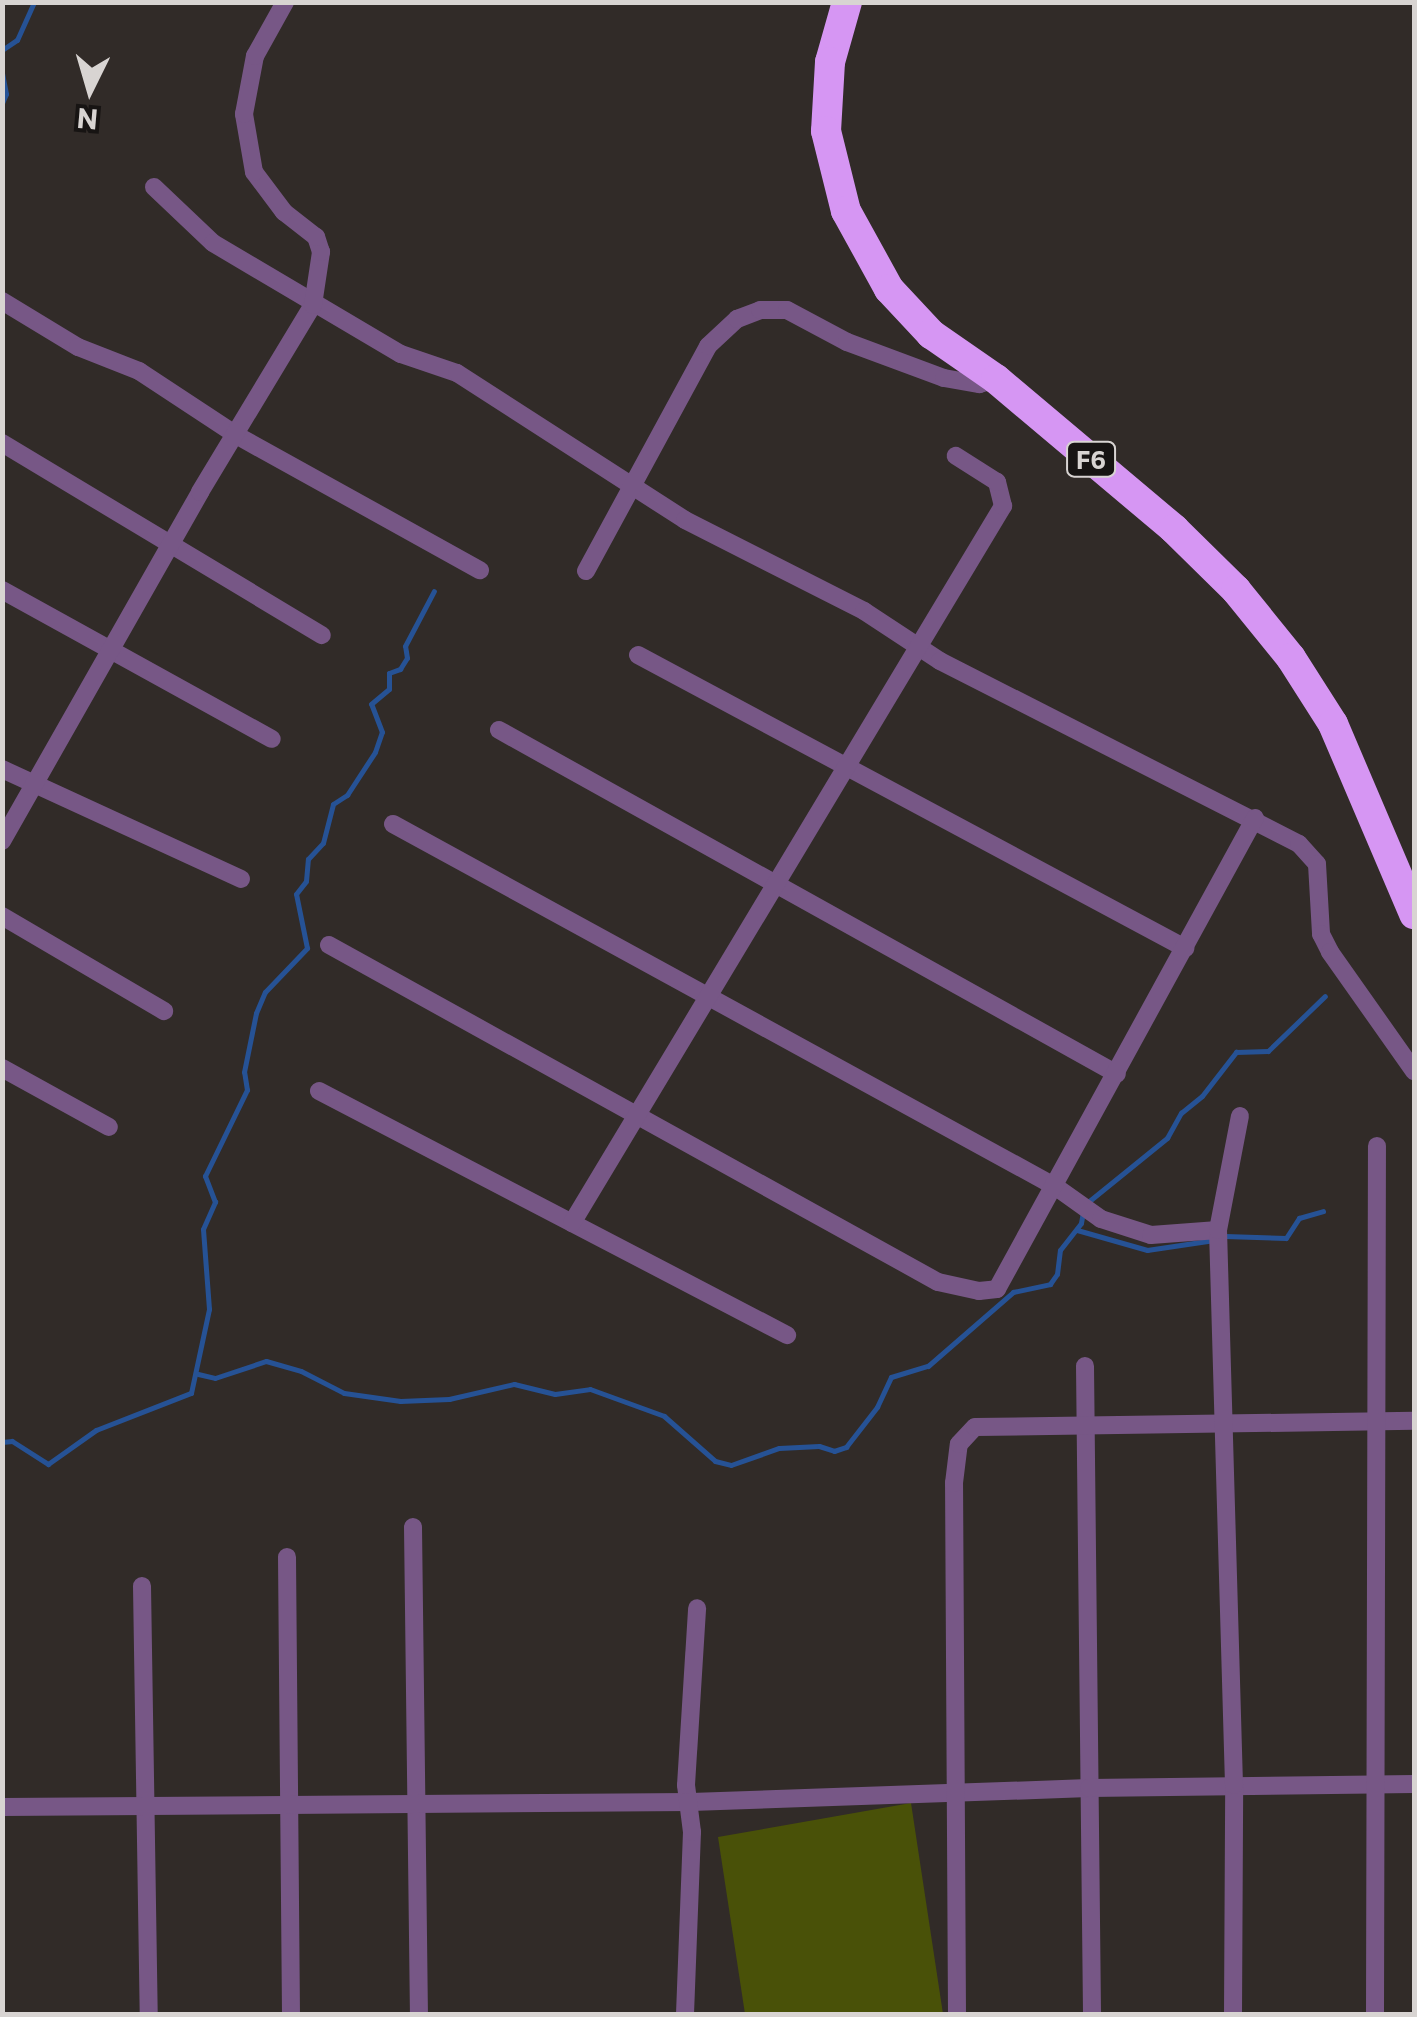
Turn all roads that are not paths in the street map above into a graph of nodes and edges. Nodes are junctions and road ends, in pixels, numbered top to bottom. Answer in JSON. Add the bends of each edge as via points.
{"nodes":[{"id":1,"x":285,"y":2,"type":"edge"},
{"id":2,"x":848,"y":2,"type":"edge"},
{"id":3,"x":154,"y":188,"type":"dead end"},
{"id":4,"x":2,"y":301,"type":"edge"},
{"id":5,"x":313,"y":305,"type":"junction"},
{"id":6,"x":996,"y":379,"type":"junction"},
{"id":7,"x":236,"y":435,"type":"junction"},
{"id":8,"x":2,"y":443,"type":"edge"},
{"id":9,"x":956,"y":456,"type":"dead end"},
{"id":10,"x":632,"y":486,"type":"junction"},
{"id":11,"x":170,"y":545,"type":"junction"},
{"id":12,"x":480,"y":570,"type":"dead end"},
{"id":13,"x":586,"y":571,"type":"dead end"},
{"id":14,"x":2,"y":590,"type":"edge"},
{"id":15,"x":322,"y":635,"type":"dead end"},
{"id":16,"x":918,"y":646,"type":"junction"},
{"id":17,"x":110,"y":651,"type":"junction"},
{"id":18,"x":638,"y":656,"type":"dead end"},
{"id":19,"x":499,"y":730,"type":"dead end"},
{"id":20,"x":272,"y":739,"type":"dead end"},
{"id":21,"x":845,"y":768,"type":"junction"},
{"id":22,"x":2,"y":769,"type":"edge"},
{"id":23,"x":34,"y":785,"type":"junction"},
{"id":24,"x":1255,"y":818,"type":"junction"},
{"id":25,"x":393,"y":824,"type":"dead end"},
{"id":26,"x":2,"y":841,"type":"edge"},
{"id":27,"x":241,"y":879,"type":"dead end"},
{"id":28,"x":777,"y":882,"type":"junction"},
{"id":29,"x":1414,"y":914,"type":"edge"},
{"id":30,"x":2,"y":916,"type":"edge"},
{"id":31,"x":330,"y":945,"type":"dead end"},
{"id":32,"x":1185,"y":948,"type":"junction"},
{"id":33,"x":709,"y":998,"type":"junction"},
{"id":34,"x":164,"y":1011,"type":"dead end"},
{"id":35,"x":2,"y":1068,"type":"edge"},
{"id":36,"x":1414,"y":1070,"type":"edge"},
{"id":37,"x":1117,"y":1074,"type":"junction"},
{"id":38,"x":319,"y":1091,"type":"dead end"},
{"id":39,"x":638,"y":1116,"type":"junction"},
{"id":40,"x":1240,"y":1116,"type":"dead end"},
{"id":41,"x":110,"y":1127,"type":"dead end"},
{"id":42,"x":1377,"y":1146,"type":"dead end"},
{"id":43,"x":1056,"y":1187,"type":"junction"},
{"id":44,"x":572,"y":1223,"type":"junction"},
{"id":45,"x":1218,"y":1230,"type":"junction"},
{"id":46,"x":787,"y":1335,"type":"dead end"},
{"id":47,"x":1085,"y":1366,"type":"dead end"},
{"id":48,"x":1375,"y":1421,"type":"junction"},
{"id":49,"x":1414,"y":1421,"type":"edge"},
{"id":50,"x":1086,"y":1425,"type":"junction"},
{"id":51,"x":1225,"y":1425,"type":"junction"},
{"id":52,"x":413,"y":1527,"type":"dead end"},
{"id":53,"x":287,"y":1557,"type":"dead end"},
{"id":54,"x":142,"y":1586,"type":"dead end"},
{"id":55,"x":697,"y":1608,"type":"dead end"},
{"id":56,"x":1372,"y":1783,"type":"junction"},
{"id":57,"x":1414,"y":1784,"type":"edge"},
{"id":58,"x":1234,"y":1785,"type":"junction"},
{"id":59,"x":1089,"y":1788,"type":"junction"},
{"id":60,"x":957,"y":1793,"type":"junction"},
{"id":61,"x":688,"y":1802,"type":"junction"},
{"id":62,"x":416,"y":1804,"type":"junction"},
{"id":63,"x":289,"y":1805,"type":"junction"},
{"id":64,"x":146,"y":1806,"type":"junction"},
{"id":65,"x":2,"y":1807,"type":"edge"},
{"id":66,"x":149,"y":2014,"type":"edge"},
{"id":67,"x":291,"y":2014,"type":"edge"},
{"id":68,"x":418,"y":2014,"type":"edge"},
{"id":69,"x":685,"y":2014,"type":"edge"},
{"id":70,"x":957,"y":2014,"type":"edge"},
{"id":71,"x":1092,"y":2014,"type":"edge"},
{"id":72,"x":1233,"y":2014,"type":"edge"},
{"id":73,"x":1375,"y":2014,"type":"edge"}],
"edges":[{"from":1,"to":5,"type":"street","via":[[255,56],[244,114],[254,172],[284,212],[316,236],[321,252]]},
{"from":2,"to":6,"type":"highway","number":"F6","via":[[830,62],[826,131],[846,211],[889,289],[931,334]]},
{"from":3,"to":5,"type":"street","via":[[213,243]]},
{"from":4,"to":7,"type":"street","via":[[78,347],[139,371]]},
{"from":5,"to":7,"type":"street"},
{"from":5,"to":10,"type":"street","via":[[401,354],[457,373]]},
{"from":6,"to":10,"type":"street","via":[[979,384],[944,378],[847,342],[786,310],[760,310],[708,346]]},
{"from":6,"to":29,"type":"highway","number":"F6","via":[[1174,529],[1236,590],[1290,658],[1334,724]]},
{"from":7,"to":11,"type":"street"},
{"from":7,"to":12,"type":"street"},
{"from":8,"to":11,"type":"street"},
{"from":9,"to":16,"type":"street","via":[[997,482],[1002,506]]},
{"from":10,"to":13,"type":"street"},
{"from":10,"to":16,"type":"street"},
{"from":11,"to":15,"type":"street"},
{"from":11,"to":17,"type":"street"},
{"from":14,"to":17,"type":"street"},
{"from":16,"to":21,"type":"street"},
{"from":16,"to":24,"type":"street"},
{"from":17,"to":20,"type":"street"},
{"from":17,"to":23,"type":"street"},
{"from":18,"to":21,"type":"street"},
{"from":19,"to":28,"type":"street"},
{"from":21,"to":28,"type":"street"},
{"from":21,"to":32,"type":"street"},
{"from":22,"to":23,"type":"street"},
{"from":23,"to":26,"type":"street"},
{"from":23,"to":27,"type":"street"},
{"from":24,"to":32,"type":"street"},
{"from":24,"to":36,"type":"street","via":[[1299,844],[1317,864],[1321,934]]},
{"from":25,"to":33,"type":"street"},
{"from":28,"to":33,"type":"street"},
{"from":28,"to":37,"type":"street"},
{"from":30,"to":34,"type":"street"},
{"from":31,"to":39,"type":"street"},
{"from":32,"to":37,"type":"street"},
{"from":33,"to":39,"type":"street"},
{"from":33,"to":43,"type":"street"},
{"from":35,"to":41,"type":"street"},
{"from":37,"to":43,"type":"street"},
{"from":38,"to":44,"type":"street"},
{"from":39,"to":43,"type":"street","via":[[938,1282],[979,1292],[998,1289],[1005,1280]]},
{"from":39,"to":44,"type":"street"},
{"from":40,"to":45,"type":"street"},
{"from":42,"to":48,"type":"street"},
{"from":43,"to":45,"type":"street","via":[[1102,1220],[1151,1235]]},
{"from":44,"to":46,"type":"street"},
{"from":45,"to":51,"type":"street"},
{"from":47,"to":50,"type":"street"},
{"from":48,"to":49,"type":"street"},
{"from":48,"to":51,"type":"street"},
{"from":48,"to":56,"type":"street"},
{"from":50,"to":51,"type":"street"},
{"from":50,"to":59,"type":"street"},
{"from":50,"to":60,"type":"street","via":[[975,1427],[959,1444]]},
{"from":51,"to":58,"type":"street"},
{"from":52,"to":62,"type":"street"},
{"from":53,"to":63,"type":"street"},
{"from":54,"to":64,"type":"street"},
{"from":55,"to":61,"type":"street"},
{"from":56,"to":57,"type":"street"},
{"from":56,"to":58,"type":"street"},
{"from":56,"to":73,"type":"street"},
{"from":58,"to":59,"type":"street"},
{"from":58,"to":72,"type":"street"},
{"from":59,"to":60,"type":"street"},
{"from":59,"to":71,"type":"street"},
{"from":60,"to":61,"type":"street"},
{"from":60,"to":70,"type":"street"},
{"from":61,"to":62,"type":"street"},
{"from":61,"to":69,"type":"street"},
{"from":62,"to":63,"type":"street"},
{"from":62,"to":68,"type":"street"},
{"from":63,"to":64,"type":"street"},
{"from":63,"to":67,"type":"street"},
{"from":64,"to":65,"type":"street"},
{"from":64,"to":66,"type":"street"}]}
